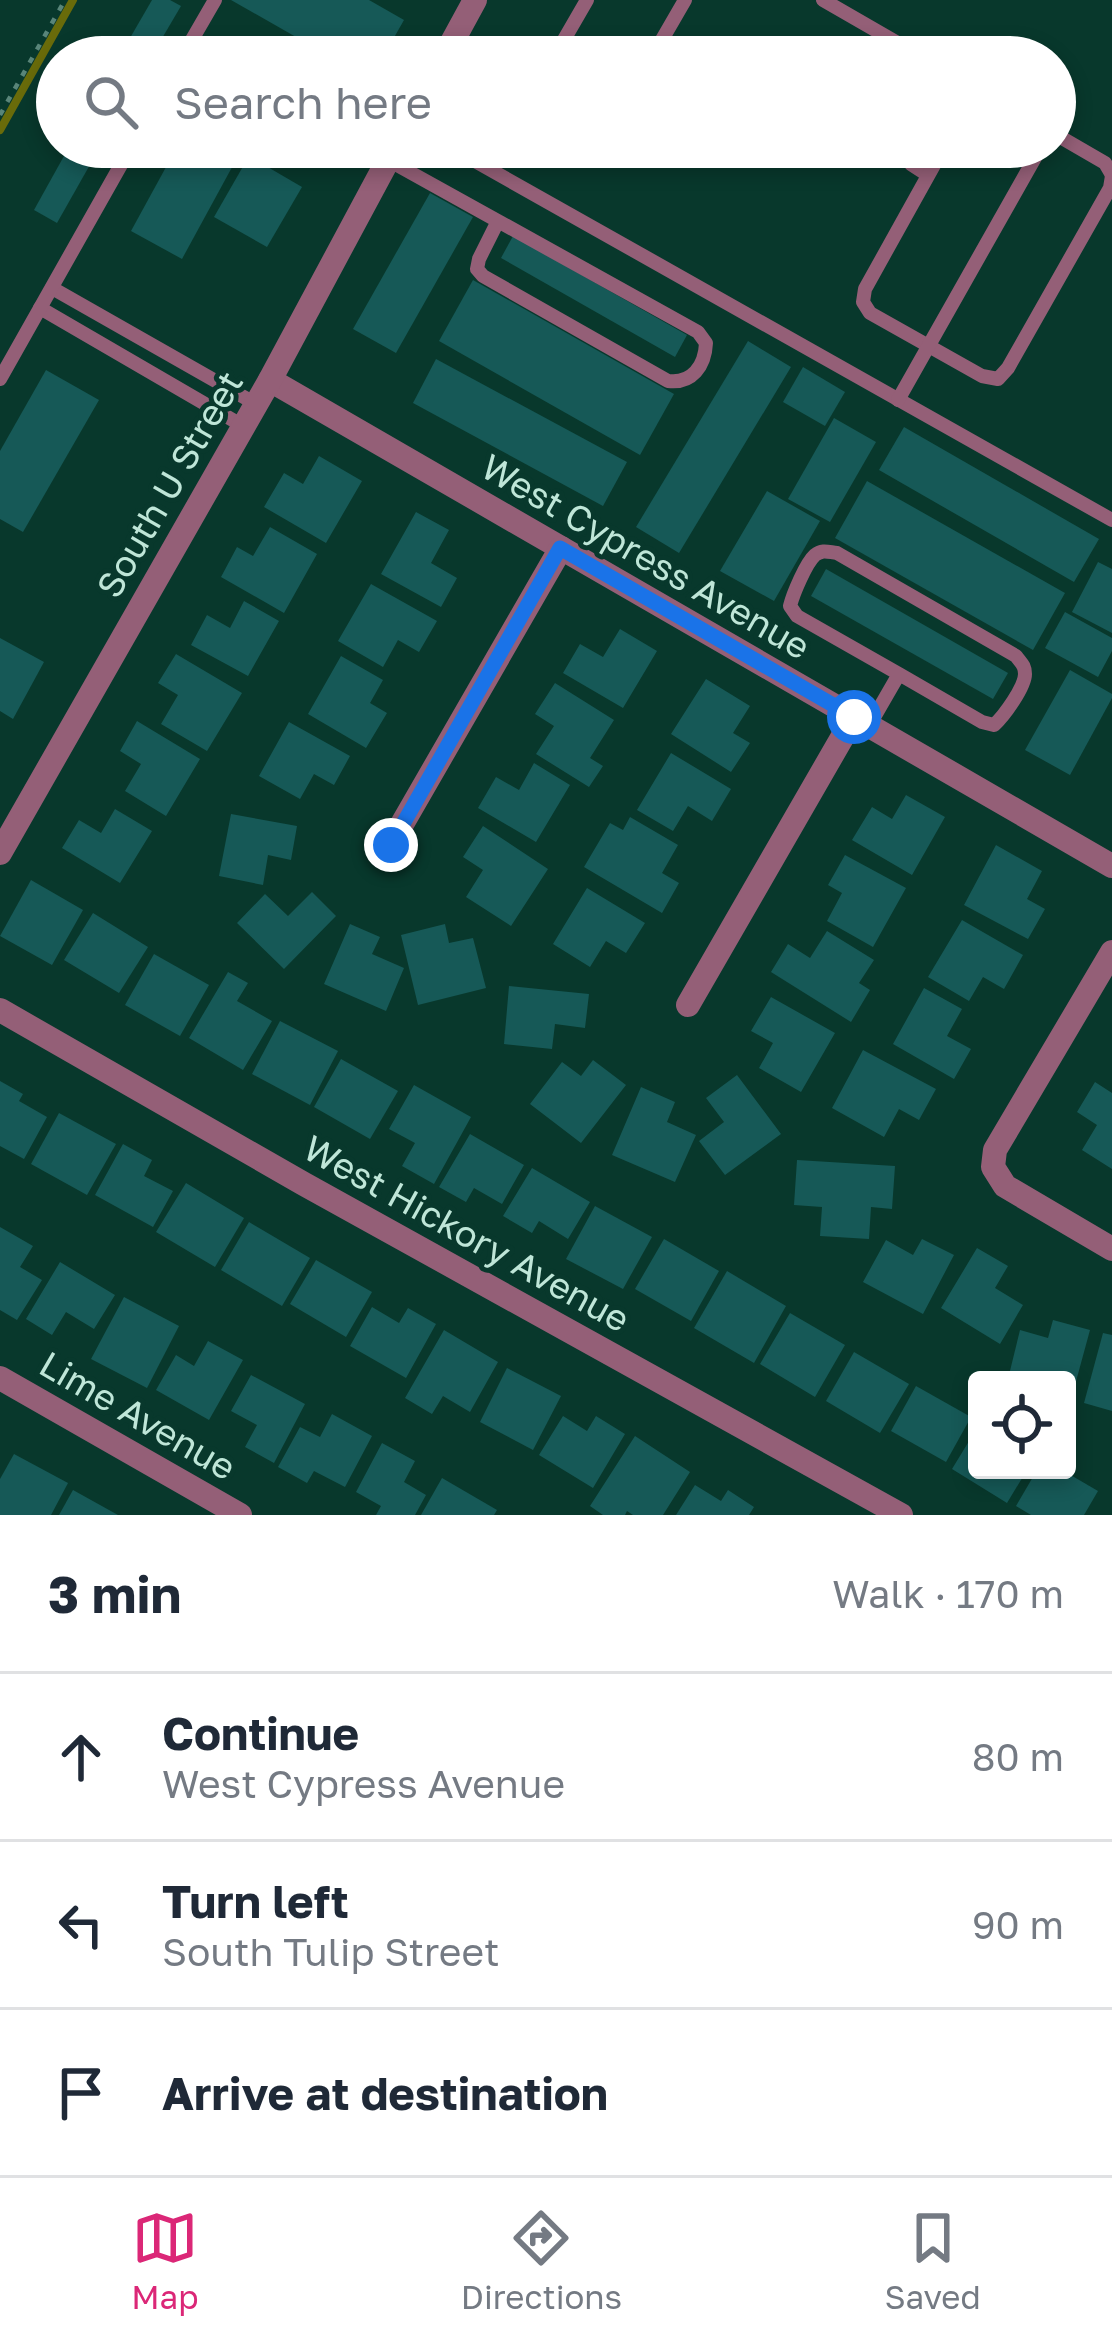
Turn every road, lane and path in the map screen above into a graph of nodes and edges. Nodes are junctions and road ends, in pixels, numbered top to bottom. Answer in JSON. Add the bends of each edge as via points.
{"nodes":[{"id":1,"x":65,"y":0,"type":"edge"},
{"id":2,"x":215,"y":0,"type":"edge"},
{"id":3,"x":475,"y":0,"type":"edge"},
{"id":4,"x":587,"y":0,"type":"edge"},
{"id":5,"x":686,"y":0,"type":"edge"},
{"id":6,"x":823,"y":0,"type":"edge"},
{"id":7,"x":45,"y":36,"type":"edge"},
{"id":8,"x":194,"y":36,"type":"edge"},
{"id":9,"x":455,"y":36,"type":"edge"},
{"id":10,"x":566,"y":36,"type":"edge"},
{"id":11,"x":665,"y":36,"type":"edge"},
{"id":12,"x":886,"y":36,"type":"edge"},
{"id":13,"x":36,"y":52,"type":"edge"},
{"id":14,"x":0,"y":116,"type":"edge"},
{"id":15,"x":1076,"y":146,"type":"edge"},
{"id":16,"x":119,"y":168,"type":"edge"},
{"id":17,"x":384,"y":168,"type":"edge"},
{"id":18,"x":414,"y":168,"type":"edge"},
{"id":19,"x":487,"y":168,"type":"edge"},
{"id":20,"x":917,"y":168,"type":"edge"},
{"id":21,"x":932,"y":168,"type":"edge"},
{"id":22,"x":1029,"y":168,"type":"edge"},
{"id":23,"x":928,"y":175,"type":"junction"},
{"id":24,"x":1112,"y":176,"type":"edge"},
{"id":25,"x":498,"y":221,"type":"junction"},
{"id":26,"x":52,"y":288,"type":"junction"},
{"id":27,"x":40,"y":308,"type":"junction"},
{"id":28,"x":929,"y":345,"type":"junction"},
{"id":29,"x":0,"y":379,"type":"edge"},
{"id":30,"x":269,"y":380,"type":"junction"},
{"id":31,"x":898,"y":400,"type":"junction"},
{"id":32,"x":250,"y":415,"type":"junction"},
{"id":33,"x":1112,"y":520,"type":"edge"},
{"id":34,"x":560,"y":548,"type":"junction"},
{"id":35,"x":899,"y":674,"type":"junction"},
{"id":36,"x":862,"y":722,"type":"junction"},
{"id":37,"x":391,"y":845,"type":"dead end"},
{"id":38,"x":0,"y":853,"type":"edge"},
{"id":39,"x":1112,"y":866,"type":"edge"},
{"id":40,"x":1112,"y":952,"type":"edge"},
{"id":41,"x":688,"y":1005,"type":"dead end"},
{"id":42,"x":0,"y":1010,"type":"edge"},
{"id":43,"x":1112,"y":1250,"type":"edge"},
{"id":44,"x":0,"y":1378,"type":"edge"},
{"id":45,"x":240,"y":1515,"type":"edge"},
{"id":46,"x":902,"y":1515,"type":"edge"}],
"edges":[{"from":1,"to":7,"type":"path"},
{"from":2,"to":8,"type":"lane"},
{"from":3,"to":9,"type":"street"},
{"from":4,"to":10,"type":"lane"},
{"from":5,"to":11,"type":"lane"},
{"from":6,"to":12,"type":"lane"},
{"from":13,"to":14,"type":"path"},
{"from":15,"to":24,"type":"lane","via":[[1106,163]]},
{"from":16,"to":26,"type":"lane"},
{"from":17,"to":30,"type":"street","name":"South U Street"},
{"from":18,"to":25,"type":"lane"},
{"from":19,"to":31,"type":"lane"},
{"from":20,"to":23,"type":"lane"},
{"from":21,"to":23,"type":"lane"},
{"from":22,"to":28,"type":"lane"},
{"from":23,"to":28,"type":"lane","via":[[863,302]]},
{"from":24,"to":28,"type":"lane","via":[[998,379]]},
{"from":25,"to":25,"type":"lane","via":[[479,260],[483,277],[668,381],[692,377],[706,352],[698,332]]},
{"from":26,"to":27,"type":"lane"},
{"from":26,"to":32,"type":"lane"},
{"from":27,"to":29,"type":"lane"},
{"from":27,"to":32,"type":"lane"},
{"from":28,"to":31,"type":"lane"},
{"from":30,"to":32,"type":"street","name":"South U Street"},
{"from":30,"to":34,"type":"street","name":"West Cypress Avenue"},
{"from":31,"to":33,"type":"lane"},
{"from":32,"to":38,"type":"street","name":"South U Street"},
{"from":34,"to":36,"type":"street","name":"West Cypress Avenue"},
{"from":34,"to":37,"type":"street"},
{"from":35,"to":35,"type":"lane","via":[[994,725],[1025,678],[1016,656],[837,554],[815,555],[792,596],[797,616]]},
{"from":35,"to":36,"type":"lane"},
{"from":36,"to":39,"type":"street","name":"West Cypress Avenue"},
{"from":36,"to":41,"type":"street"},
{"from":40,"to":43,"type":"street","via":[[995,1150],[993,1166],[1005,1186]]},
{"from":42,"to":46,"type":"street","name":"West Hickory Avenue"},
{"from":44,"to":45,"type":"street","name":"Lime Avenue"}]}
